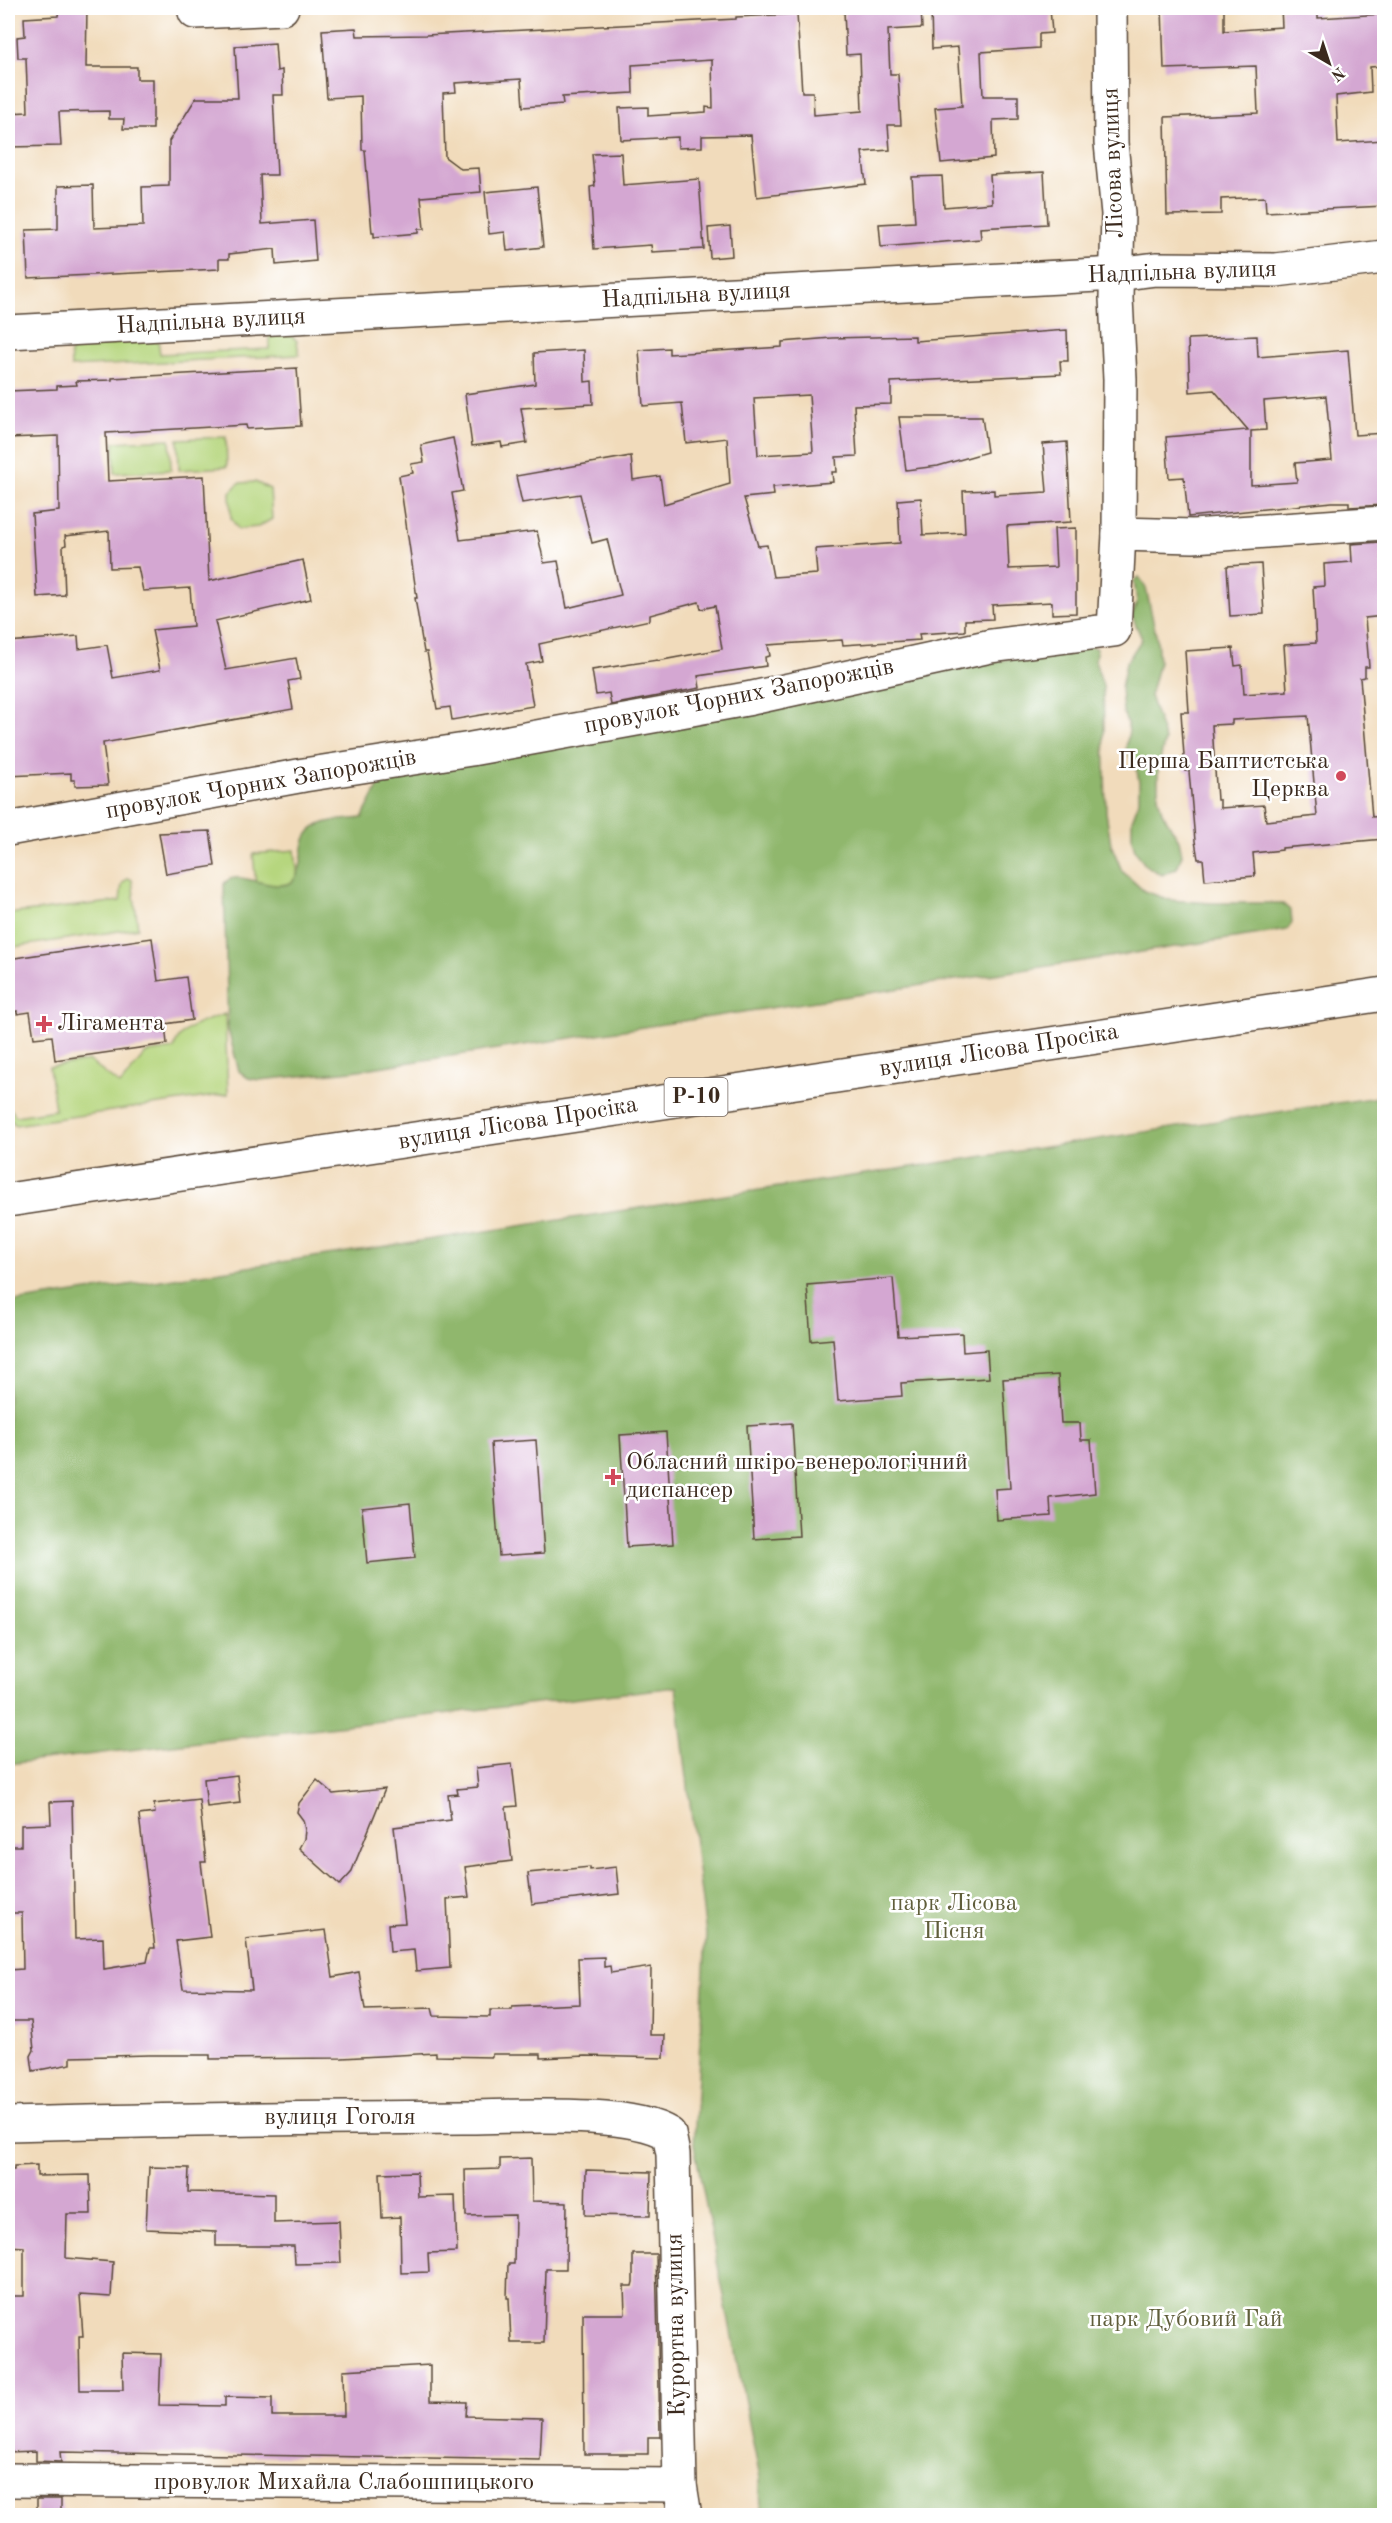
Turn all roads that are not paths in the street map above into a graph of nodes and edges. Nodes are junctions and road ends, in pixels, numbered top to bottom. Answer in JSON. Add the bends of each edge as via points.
{"nodes":[{"id":1,"x":194,"y":8,"type":"edge"},
{"id":2,"x":282,"y":8,"type":"edge"},
{"id":3,"x":1110,"y":8,"type":"edge"},
{"id":4,"x":1384,"y":257,"type":"edge"},
{"id":5,"x":1117,"y":274,"type":"junction"},
{"id":6,"x":8,"y":332,"type":"edge"},
{"id":7,"x":1384,"y":523,"type":"edge"},
{"id":8,"x":1119,"y":534,"type":"junction"},
{"id":9,"x":8,"y":829,"type":"edge"},
{"id":10,"x":1384,"y":994,"type":"edge"},
{"id":11,"x":8,"y":1200,"type":"edge"},
{"id":12,"x":8,"y":2124,"type":"edge"},
{"id":13,"x":669,"y":2134,"type":"joint"},
{"id":14,"x":8,"y":2480,"type":"edge"},
{"id":15,"x":683,"y":2500,"type":"edge"}],
"edges":[{"from":1,"to":2,"type":"street","via":[[195,12]]},
{"from":3,"to":5,"type":"street","name":"Лісова вулиця"},
{"from":4,"to":5,"type":"street","name":"Надпільна вулиця","via":[[1276,270],[1156,269]]},
{"from":5,"to":6,"type":"street","name":"Надпільна вулиця"},
{"from":5,"to":8,"type":"street","name":"Лісова вулиця"},
{"from":7,"to":8,"type":"street","via":[[1193,536]]},
{"from":8,"to":9,"type":"street","name":"провулок Чорних Запорожців","via":[[1114,630],[991,646],[752,698]]},
{"from":10,"to":11,"type":"street","name":"вулиця Лісова Просіка","number":"Р-10"},
{"from":12,"to":13,"type":"street","name":"вулиця Гоголя","via":[[550,2117],[651,2124]]},
{"from":13,"to":15,"type":"street","name":"Курортна вулиця","via":[[673,2154]]},
{"from":14,"to":15,"type":"street","name":"провулок Михайла Слабошпицького"}]}
